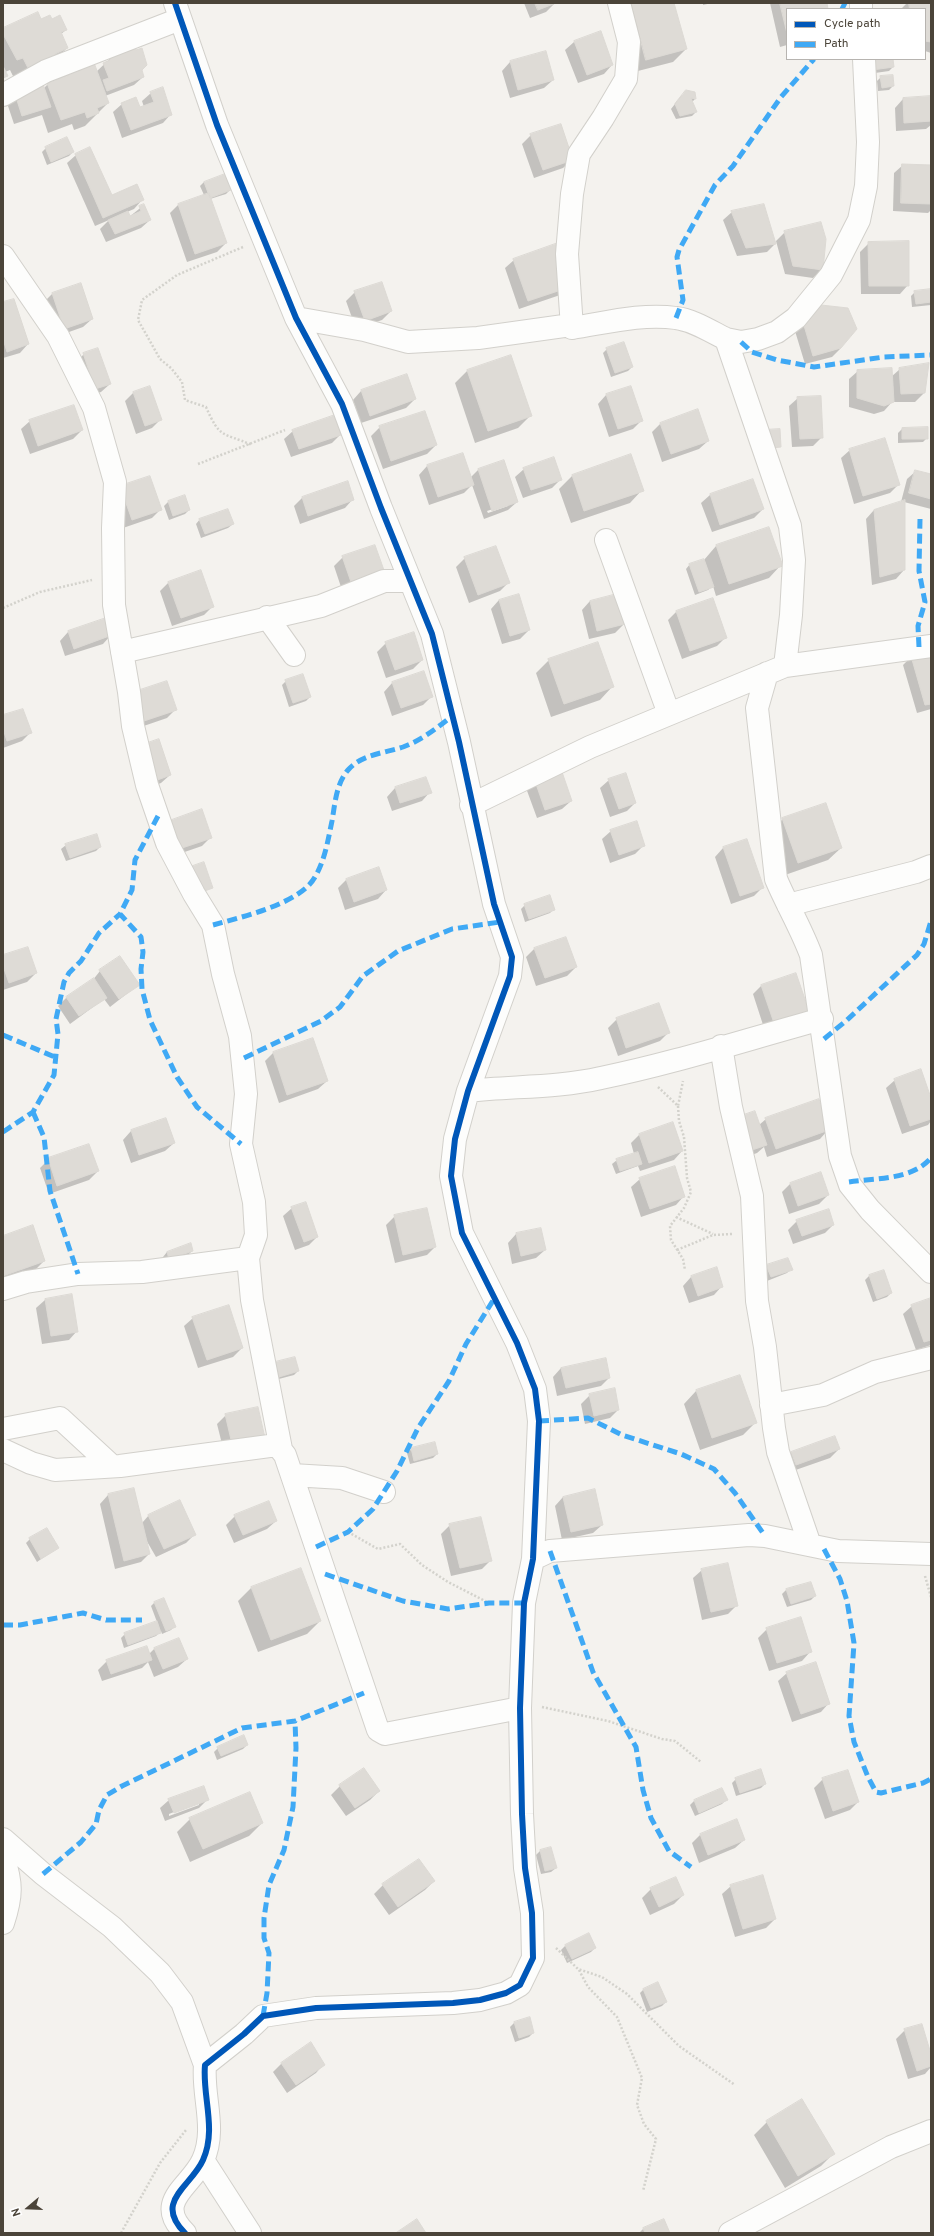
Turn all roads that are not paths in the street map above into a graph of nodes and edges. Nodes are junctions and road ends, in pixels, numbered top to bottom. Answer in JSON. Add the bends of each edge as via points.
{"nodes":[{"id":1,"x":619,"y":3,"type":"edge"},
{"id":2,"x":178,"y":11,"type":"edge"},
{"id":3,"x":864,"y":60,"type":"edge"},
{"id":4,"x":3,"y":95,"type":"edge"},
{"id":5,"x":3,"y":256,"type":"edge"},
{"id":6,"x":3,"y":281,"type":"edge"},
{"id":7,"x":26,"y":290,"type":"junction"},
{"id":8,"x":296,"y":318,"type":"junction"},
{"id":9,"x":572,"y":328,"type":"junction"},
{"id":10,"x":726,"y":339,"type":"junction"},
{"id":11,"x":606,"y":540,"type":"dead end"},
{"id":12,"x":410,"y":580,"type":"junction"},
{"id":13,"x":267,"y":617,"type":"junction"},
{"id":14,"x":931,"y":646,"type":"edge"},
{"id":15,"x":122,"y":652,"type":"junction"},
{"id":16,"x":294,"y":655,"type":"dead end"},
{"id":17,"x":776,"y":670,"type":"junction"},
{"id":18,"x":669,"y":714,"type":"junction"},
{"id":19,"x":471,"y":806,"type":"junction"},
{"id":20,"x":931,"y":866,"type":"edge"},
{"id":21,"x":788,"y":905,"type":"junction"},
{"id":22,"x":822,"y":1019,"type":"junction"},
{"id":23,"x":721,"y":1046,"type":"junction"},
{"id":24,"x":468,"y":1091,"type":"junction"},
{"id":25,"x":248,"y":1258,"type":"junction"},
{"id":26,"x":931,"y":1272,"type":"edge"},
{"id":27,"x":3,"y":1289,"type":"edge"},
{"id":28,"x":931,"y":1358,"type":"edge"},
{"id":29,"x":771,"y":1405,"type":"junction"},
{"id":30,"x":3,"y":1429,"type":"edge"},
{"id":31,"x":281,"y":1448,"type":"junction"},
{"id":32,"x":3,"y":1450,"type":"edge"},
{"id":33,"x":112,"y":1466,"type":"junction"},
{"id":34,"x":292,"y":1476,"type":"junction"},
{"id":35,"x":384,"y":1492,"type":"dead end"},
{"id":36,"x":810,"y":1545,"type":"junction"},
{"id":37,"x":931,"y":1554,"type":"edge"},
{"id":38,"x":533,"y":1559,"type":"junction"},
{"id":39,"x":520,"y":1705,"type":"junction"},
{"id":40,"x":3,"y":1839,"type":"edge"},
{"id":41,"x":3,"y":1856,"type":"edge"},
{"id":42,"x":3,"y":1923,"type":"edge"},
{"id":43,"x":205,"y":2065,"type":"junction"},
{"id":44,"x":931,"y":2131,"type":"edge"},
{"id":45,"x":203,"y":2160,"type":"junction"},
{"id":46,"x":179,"y":2227,"type":"edge"},
{"id":47,"x":250,"y":2233,"type":"edge"},
{"id":48,"x":730,"y":2233,"type":"edge"}],
"edges":[{"from":1,"to":9,"type":"street","via":[[629,42],[626,79],[579,154],[572,194],[567,254]]},
{"from":2,"to":4,"type":"street","via":[[46,71]]},
{"from":2,"to":8,"type":"street","via":[[217,125]]},
{"from":3,"to":10,"type":"street","via":[[868,142],[866,186],[859,220],[831,275],[796,318],[777,332],[758,339],[741,342]]},
{"from":5,"to":7,"type":"street"},
{"from":6,"to":7,"type":"street"},
{"from":7,"to":15,"type":"street","via":[[58,336],[94,408],[115,482],[114,605]]},
{"from":8,"to":9,"type":"street","via":[[364,330],[408,342],[478,338],[571,326]]},
{"from":8,"to":12,"type":"street","via":[[342,404]]},
{"from":9,"to":10,"type":"street","via":[[643,317],[676,318]]},
{"from":10,"to":17,"type":"street","via":[[790,526],[794,560],[791,616]]},
{"from":11,"to":18,"type":"street"},
{"from":12,"to":13,"type":"street","via":[[384,581],[321,606]]},
{"from":12,"to":19,"type":"street","via":[[432,634],[459,742]]},
{"from":13,"to":15,"type":"street"},
{"from":13,"to":16,"type":"street"},
{"from":14,"to":17,"type":"street"},
{"from":15,"to":25,"type":"street","via":[[133,726],[147,785],[167,843],[213,925],[240,1036],[246,1094],[241,1144],[254,1202],[256,1235]]},
{"from":17,"to":18,"type":"street"},
{"from":17,"to":21,"type":"street","via":[[757,708],[776,879]]},
{"from":18,"to":19,"type":"street","via":[[590,747]]},
{"from":19,"to":24,"type":"street","via":[[494,904],[512,957],[512,966]]},
{"from":20,"to":21,"type":"street"},
{"from":21,"to":22,"type":"street","via":[[800,926],[811,955]]},
{"from":22,"to":23,"type":"street"},
{"from":22,"to":26,"type":"street","via":[[840,1156],[850,1185],[870,1210]]},
{"from":23,"to":24,"type":"street","via":[[601,1078],[551,1086],[508,1086]]},
{"from":23,"to":29,"type":"street","via":[[731,1108],[752,1196],[757,1301]]},
{"from":24,"to":38,"type":"street","via":[[454,1145],[451,1176],[462,1233],[517,1343],[535,1389],[539,1421]]},
{"from":25,"to":27,"type":"street","via":[[142,1272],[78,1274],[26,1282]]},
{"from":25,"to":31,"type":"street","via":[[252,1300]]},
{"from":28,"to":29,"type":"street","via":[[875,1372],[823,1395]]},
{"from":29,"to":36,"type":"street","via":[[778,1452]]},
{"from":30,"to":33,"type":"street","via":[[60,1418]]},
{"from":31,"to":33,"type":"street","via":[[273,1445]]},
{"from":31,"to":34,"type":"street"},
{"from":32,"to":33,"type":"street","via":[[31,1463],[55,1470]]},
{"from":34,"to":35,"type":"street","via":[[342,1478]]},
{"from":34,"to":39,"type":"street","via":[[378,1730],[385,1734]]},
{"from":36,"to":37,"type":"street","via":[[838,1551]]},
{"from":36,"to":38,"type":"street","via":[[749,1535],[550,1551]]},
{"from":38,"to":39,"type":"street","via":[[524,1603]]},
{"from":39,"to":43,"type":"street","via":[[522,1822],[533,1958],[520,1985],[506,1993],[480,2000],[316,2008],[263,2016]]},
{"from":40,"to":43,"type":"street","via":[[112,1927],[160,1973],[182,2002]]},
{"from":41,"to":42,"type":"street","via":[[10,1878],[11,1892]]},
{"from":43,"to":45,"type":"street","via":[[209,2115],[208,2143]]},
{"from":44,"to":48,"type":"street","via":[[891,2147]]},
{"from":45,"to":46,"type":"street","via":[[172,2204]]},
{"from":45,"to":47,"type":"street"}]}
